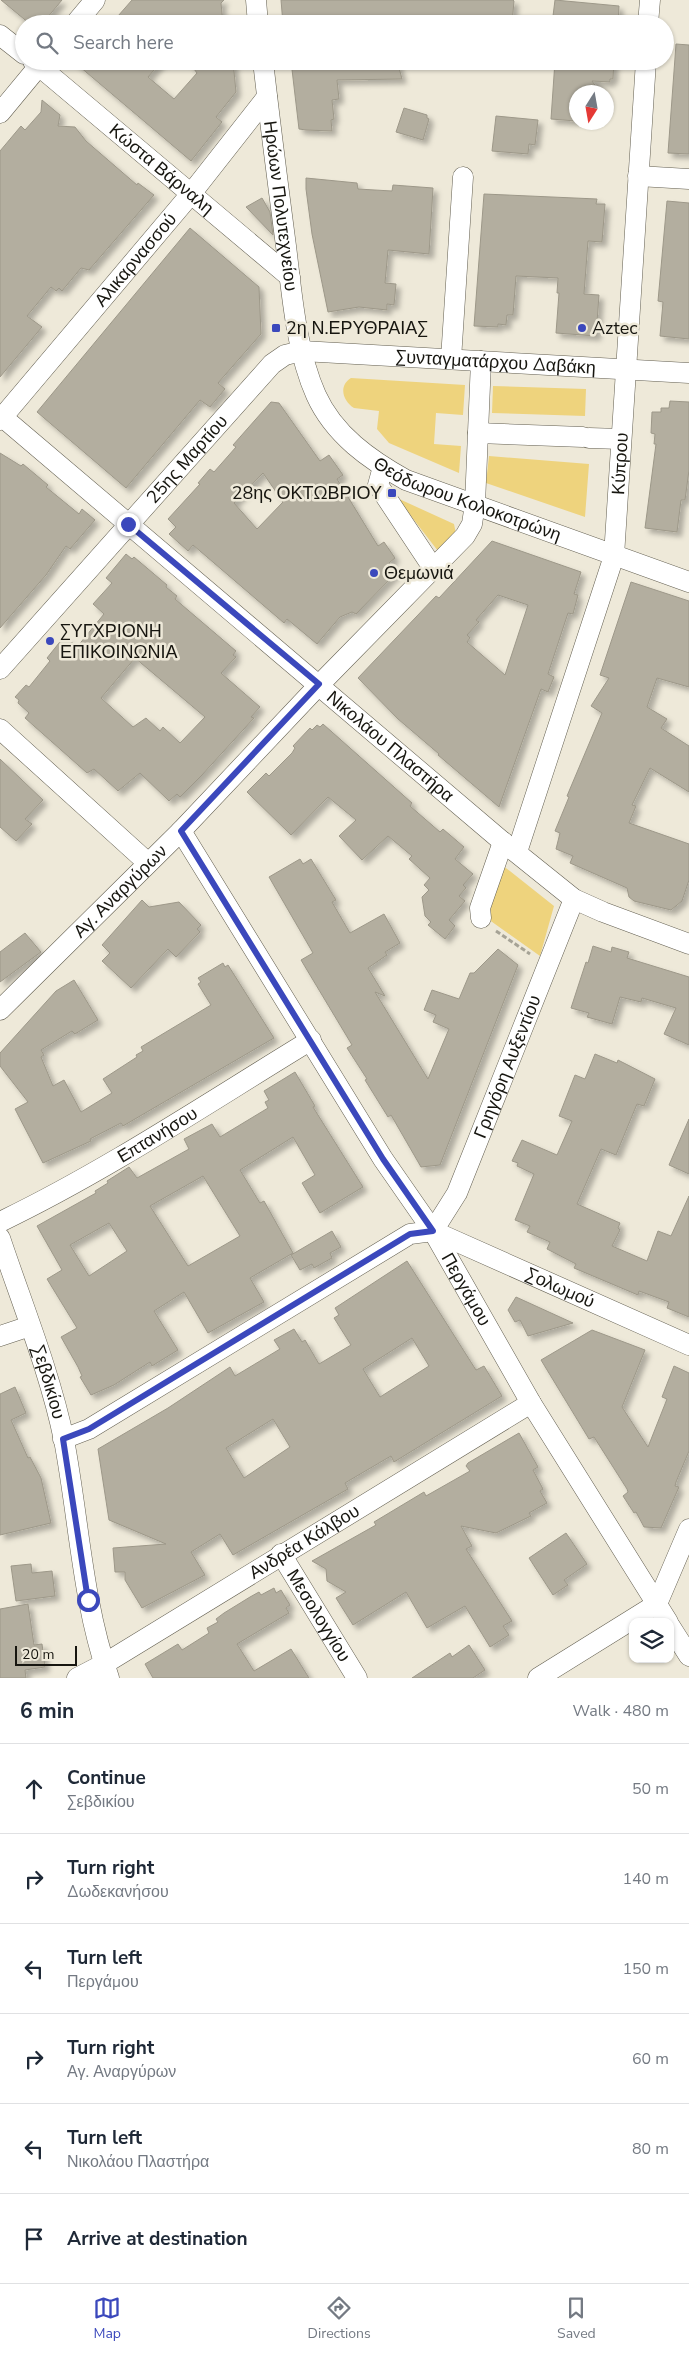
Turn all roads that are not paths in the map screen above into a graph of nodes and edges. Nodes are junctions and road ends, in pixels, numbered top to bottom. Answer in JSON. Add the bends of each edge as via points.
{"nodes":[{"id":1,"x":95,"y":0,"type":"edge"},
{"id":2,"x":256,"y":0,"type":"edge"},
{"id":3,"x":650,"y":0,"type":"edge"},
{"id":4,"x":82,"y":15,"type":"edge"},
{"id":5,"x":257,"y":15,"type":"edge"},
{"id":6,"x":649,"y":15,"type":"edge"},
{"id":7,"x":0,"y":35,"type":"edge"},
{"id":8,"x":15,"y":46,"type":"edge"},
{"id":9,"x":29,"y":70,"type":"edge"},
{"id":10,"x":45,"y":70,"type":"edge"},
{"id":11,"x":264,"y":70,"type":"edge"},
{"id":12,"x":645,"y":70,"type":"edge"},
{"id":13,"x":267,"y":97,"type":"junction"},
{"id":14,"x":0,"y":113,"type":"edge"},
{"id":15,"x":638,"y":176,"type":"junction"},
{"id":16,"x":463,"y":177,"type":"dead end"},
{"id":17,"x":689,"y":179,"type":"edge"},
{"id":18,"x":190,"y":195,"type":"junction"},
{"id":19,"x":290,"y":277,"type":"junction"},
{"id":20,"x":302,"y":351,"type":"junction"},
{"id":21,"x":451,"y":359,"type":"junction"},
{"id":22,"x":481,"y":361,"type":"junction"},
{"id":23,"x":626,"y":370,"type":"junction"},
{"id":24,"x":689,"y":373,"type":"edge"},
{"id":25,"x":1,"y":417,"type":"edge"},
{"id":26,"x":478,"y":433,"type":"junction"},
{"id":27,"x":622,"y":439,"type":"junction"},
{"id":28,"x":383,"y":467,"type":"junction"},
{"id":29,"x":475,"y":504,"type":"junction"},
{"id":30,"x":128,"y":524,"type":"junction"},
{"id":31,"x":614,"y":556,"type":"junction"},
{"id":32,"x":433,"y":568,"type":"junction"},
{"id":33,"x":689,"y":582,"type":"edge"},
{"id":34,"x":0,"y":669,"type":"edge"},
{"id":35,"x":319,"y":684,"type":"junction"},
{"id":36,"x":0,"y":730,"type":"edge"},
{"id":37,"x":181,"y":831,"type":"junction"},
{"id":38,"x":510,"y":847,"type":"junction"},
{"id":39,"x":148,"y":863,"type":"junction"},
{"id":40,"x":574,"y":899,"type":"junction"},
{"id":41,"x":481,"y":918,"type":"road end"},
{"id":42,"x":689,"y":944,"type":"edge"},
{"id":43,"x":0,"y":1010,"type":"edge"},
{"id":44,"x":311,"y":1040,"type":"junction"},
{"id":45,"x":0,"y":1222,"type":"edge"},
{"id":46,"x":433,"y":1231,"type":"junction"},
{"id":47,"x":0,"y":1238,"type":"edge"},
{"id":48,"x":30,"y":1326,"type":"junction"},
{"id":49,"x":0,"y":1336,"type":"edge"},
{"id":50,"x":689,"y":1345,"type":"edge"},
{"id":51,"x":531,"y":1403,"type":"junction"},
{"id":52,"x":63,"y":1439,"type":"junction"},
{"id":53,"x":689,"y":1529,"type":"edge"},
{"id":54,"x":281,"y":1554,"type":"junction"},
{"id":55,"x":657,"y":1604,"type":"junction"},
{"id":56,"x":666,"y":1618,"type":"edge"},
{"id":57,"x":674,"y":1632,"type":"edge"},
{"id":58,"x":689,"y":1656,"type":"edge"},
{"id":59,"x":106,"y":1671,"type":"edge"},
{"id":60,"x":77,"y":1678,"type":"edge"},
{"id":61,"x":356,"y":1678,"type":"edge"},
{"id":62,"x":538,"y":1678,"type":"edge"}],
"edges":[{"from":1,"to":4,"type":"street"},
{"from":2,"to":5,"type":"street"},
{"from":3,"to":6,"type":"street"},
{"from":7,"to":8,"type":"street","name":"Κώστα Βάρναλη"},
{"from":9,"to":14,"type":"street"},
{"from":10,"to":18,"type":"street","name":"Κώστα Βάρναλη"},
{"from":11,"to":13,"type":"street","name":"Ηρώων Πολυτεχνείου"},
{"from":12,"to":15,"type":"street","name":"Κύπρου"},
{"from":13,"to":18,"type":"street","name":"Αλικαρνασσού"},
{"from":13,"to":19,"type":"street","name":"Ηρώων Πολυτεχνείου"},
{"from":15,"to":17,"type":"street"},
{"from":15,"to":23,"type":"street","name":"Κύπρου"},
{"from":16,"to":21,"type":"street"},
{"from":18,"to":19,"type":"street","name":"Κώστα Βάρναλη"},
{"from":18,"to":25,"type":"street","name":"Αλικαρνασσού"},
{"from":19,"to":20,"type":"street","name":"Ηρώων Πολυτεχνείου"},
{"from":20,"to":21,"type":"street","name":"Συνταγματάρχου Δαβάκη"},
{"from":20,"to":28,"type":"street","name":"Θεόδωρου Κολοκοτρώνη","via":[[317,396],[339,430],[368,458]]},
{"from":20,"to":30,"type":"street","name":"25ης Μαρτίου","via":[[285,355],[272,364]]},
{"from":21,"to":22,"type":"street","name":"Συνταγματάρχου Δαβάκη"},
{"from":22,"to":23,"type":"street","name":"Συνταγματάρχου Δαβάκη"},
{"from":22,"to":26,"type":"street","name":"Αγ. Αναργύρων"},
{"from":23,"to":24,"type":"street","name":"Συνταγματάρχου Δαβάκη"},
{"from":23,"to":27,"type":"street","name":"Κύπρου"},
{"from":25,"to":30,"type":"street","name":"Νικολάου Πλαστήρα"},
{"from":26,"to":27,"type":"street"},
{"from":26,"to":29,"type":"street","name":"Αγ. Αναργύρων"},
{"from":27,"to":31,"type":"street","name":"Κύπρου"},
{"from":28,"to":29,"type":"street","name":"Θεόδωρου Κολοκοτρώνη","via":[[406,480]]},
{"from":28,"to":32,"type":"street","via":[[378,485]]},
{"from":29,"to":31,"type":"street","name":"Θεόδωρου Κολοκοτρώνη"},
{"from":29,"to":32,"type":"street","name":"Αγ. Αναργύρων","via":[[472,524],[465,536]]},
{"from":30,"to":34,"type":"street","name":"25ης Μαρτίου"},
{"from":30,"to":35,"type":"street","name":"Νικολάου Πλαστήρα"},
{"from":31,"to":33,"type":"street","name":"Θεόδωρου Κολοκοτρώνη"},
{"from":31,"to":38,"type":"street","name":"Κύπρου"},
{"from":32,"to":35,"type":"street","name":"Αγ. Αναργύρων"},
{"from":35,"to":37,"type":"street","name":"Αγ. Αναργύρων"},
{"from":35,"to":38,"type":"street","name":"Νικολάου Πλαστήρα"},
{"from":36,"to":39,"type":"street"},
{"from":37,"to":39,"type":"street","name":"Αγ. Αναργύρων"},
{"from":37,"to":44,"type":"street","name":"Περγάμου"},
{"from":38,"to":40,"type":"street","name":"Νικολάου Πλαστήρα"},
{"from":38,"to":41,"type":"street","name":"Κύπρου","via":[[480,908]]},
{"from":39,"to":43,"type":"street","name":"Αγ. Αναργύρων"},
{"from":40,"to":42,"type":"street","name":"Νικολάου Πλαστήρα"},
{"from":40,"to":46,"type":"street","name":"Γρηγόρη Αυξεντίου","via":[[457,1192]]},
{"from":44,"to":45,"type":"street","name":"Επτανήσου","via":[[98,1169]]},
{"from":44,"to":46,"type":"street","name":"Περγάμου","via":[[383,1159]]},
{"from":46,"to":50,"type":"street","name":"Σολωμού"},
{"from":46,"to":51,"type":"street","name":"Περγάμου"},
{"from":46,"to":52,"type":"street","via":[[410,1234],[89,1429]]},
{"from":47,"to":48,"type":"street","name":"Σεβδικίου"},
{"from":48,"to":49,"type":"street"},
{"from":48,"to":52,"type":"street","name":"Σεβδικίου"},
{"from":51,"to":54,"type":"street","name":"Ανδρέα Κάλβου"},
{"from":51,"to":55,"type":"street","name":"Περγάμου"},
{"from":52,"to":59,"type":"street","name":"Σεβδικίου","via":[[84,1577]]},
{"from":53,"to":55,"type":"street"},
{"from":54,"to":59,"type":"street","name":"Ανδρέα Κάλβου"},
{"from":54,"to":61,"type":"street","name":"Μεσολογγίου"},
{"from":55,"to":56,"type":"street","name":"Περγάμου"},
{"from":55,"to":62,"type":"street"},
{"from":57,"to":58,"type":"street"},
{"from":59,"to":60,"type":"street","name":"Ανδρέα Κάλβου"}]}
